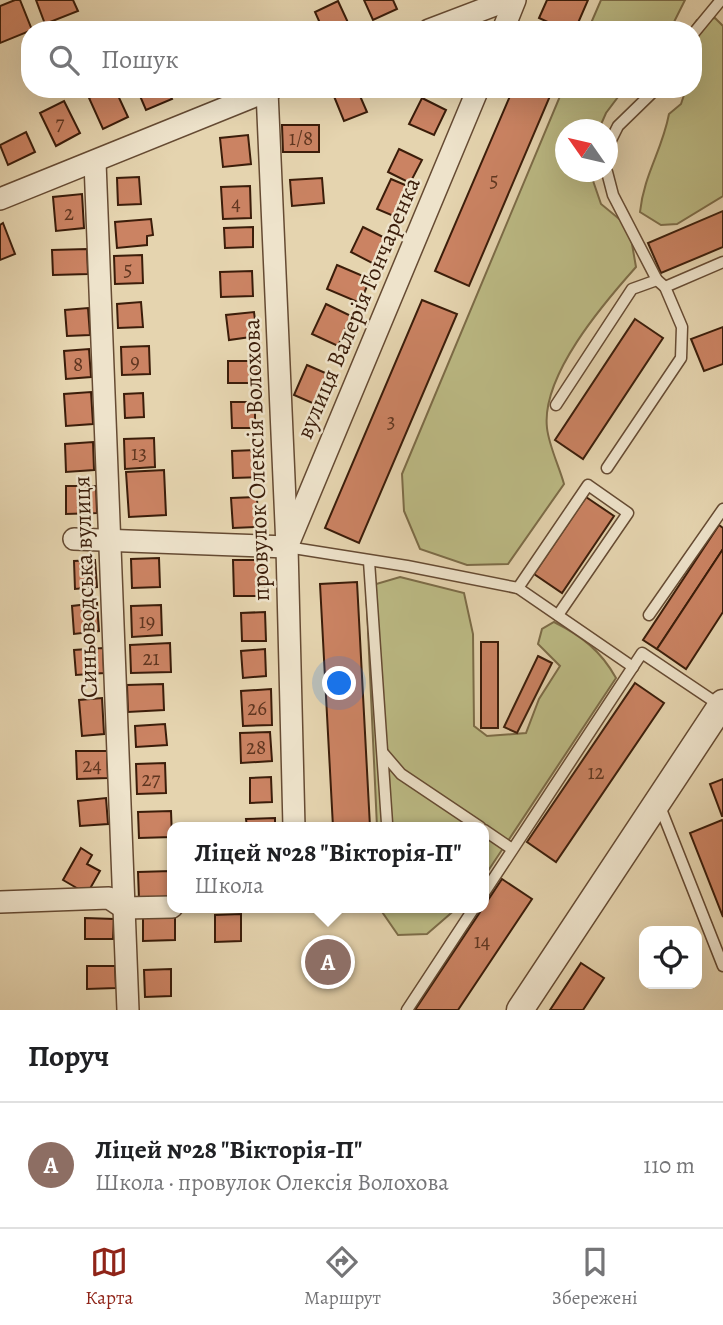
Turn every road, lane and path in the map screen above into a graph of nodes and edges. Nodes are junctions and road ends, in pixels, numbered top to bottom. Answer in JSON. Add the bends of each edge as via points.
{"nodes":[{"id":1,"x":508,"y":0,"type":"edge"},
{"id":2,"x":515,"y":0,"type":"edge"},
{"id":3,"x":721,"y":0,"type":"edge"},
{"id":4,"x":453,"y":21,"type":"edge"},
{"id":5,"x":507,"y":21,"type":"edge"},
{"id":6,"x":702,"y":23,"type":"edge"},
{"id":7,"x":251,"y":98,"type":"edge"},
{"id":8,"x":270,"y":98,"type":"edge"},
{"id":9,"x":474,"y":98,"type":"edge"},
{"id":10,"x":647,"y":98,"type":"edge"},
{"id":11,"x":618,"y":126,"type":"edge"},
{"id":12,"x":95,"y":162,"type":"junction"},
{"id":13,"x":610,"y":182,"type":"edge"},
{"id":14,"x":0,"y":199,"type":"edge"},
{"id":15,"x":723,"y":262,"type":"edge"},
{"id":16,"x":661,"y":283,"type":"junction"},
{"id":17,"x":556,"y":405,"type":"dead end"},
{"id":18,"x":607,"y":468,"type":"dead end"},
{"id":19,"x":723,"y":509,"type":"edge"},
{"id":20,"x":74,"y":539,"type":"dead end"},
{"id":21,"x":110,"y":541,"type":"junction"},
{"id":22,"x":287,"y":547,"type":"junction"},
{"id":23,"x":369,"y":561,"type":"junction"},
{"id":24,"x":518,"y":588,"type":"junction"},
{"id":25,"x":558,"y":615,"type":"junction"},
{"id":26,"x":649,"y":615,"type":"dead end"},
{"id":27,"x":633,"y":667,"type":"junction"},
{"id":28,"x":722,"y":705,"type":"edge"},
{"id":29,"x":382,"y":752,"type":"junction"},
{"id":30,"x":658,"y":802,"type":"junction"},
{"id":31,"x":295,"y":822,"type":"edge"},
{"id":32,"x":387,"y":822,"type":"edge"},
{"id":33,"x":472,"y":822,"type":"edge"},
{"id":34,"x":489,"y":834,"type":"edge"},
{"id":35,"x":512,"y":849,"type":"junction"},
{"id":36,"x":489,"y":885,"type":"edge"},
{"id":37,"x":0,"y":902,"type":"edge"},
{"id":38,"x":167,"y":907,"type":"edge"},
{"id":39,"x":124,"y":908,"type":"junction"},
{"id":40,"x":471,"y":913,"type":"edge"},
{"id":41,"x":723,"y":966,"type":"edge"},
{"id":42,"x":523,"y":1009,"type":"edge"},
{"id":43,"x":128,"y":1010,"type":"edge"},
{"id":44,"x":407,"y":1010,"type":"edge"}],
"edges":[{"from":1,"to":4,"type":"street"},
{"from":2,"to":5,"type":"street"},
{"from":3,"to":6,"type":"lane"},
{"from":7,"to":12,"type":"street"},
{"from":8,"to":22,"type":"street","name":"провулок Олексія Волохова"},
{"from":9,"to":22,"type":"street","name":"вулиця Валерія Гончаренка"},
{"from":10,"to":11,"type":"lane"},
{"from":12,"to":14,"type":"street"},
{"from":12,"to":21,"type":"street","name":"Синьоводська вулиця"},
{"from":13,"to":16,"type":"lane"},
{"from":15,"to":16,"type":"lane"},
{"from":16,"to":17,"type":"lane","via":[[632,289]]},
{"from":16,"to":18,"type":"lane","via":[[681,327],[681,358]]},
{"from":19,"to":26,"type":"lane"},
{"from":20,"to":21,"type":"street"},
{"from":21,"to":22,"type":"street"},
{"from":21,"to":39,"type":"street","name":"Синьоводська вулиця"},
{"from":22,"to":23,"type":"lane"},
{"from":22,"to":31,"type":"street","name":"провулок Олексія Волохова"},
{"from":23,"to":24,"type":"lane"},
{"from":23,"to":29,"type":"lane"},
{"from":24,"to":25,"type":"lane"},
{"from":24,"to":25,"type":"lane","via":[[588,485],[628,513]]},
{"from":25,"to":27,"type":"lane"},
{"from":27,"to":28,"type":"lane","via":[[642,653]]},
{"from":27,"to":35,"type":"lane"},
{"from":28,"to":30,"type":"street"},
{"from":29,"to":32,"type":"lane"},
{"from":29,"to":33,"type":"lane","via":[[401,774]]},
{"from":30,"to":41,"type":"lane"},
{"from":30,"to":42,"type":"street"},
{"from":34,"to":35,"type":"lane"},
{"from":35,"to":36,"type":"lane"},
{"from":37,"to":39,"type":"street","via":[[109,898]]},
{"from":38,"to":39,"type":"street"},
{"from":39,"to":43,"type":"street","name":"Синьоводська вулиця"},
{"from":40,"to":44,"type":"lane"}]}
